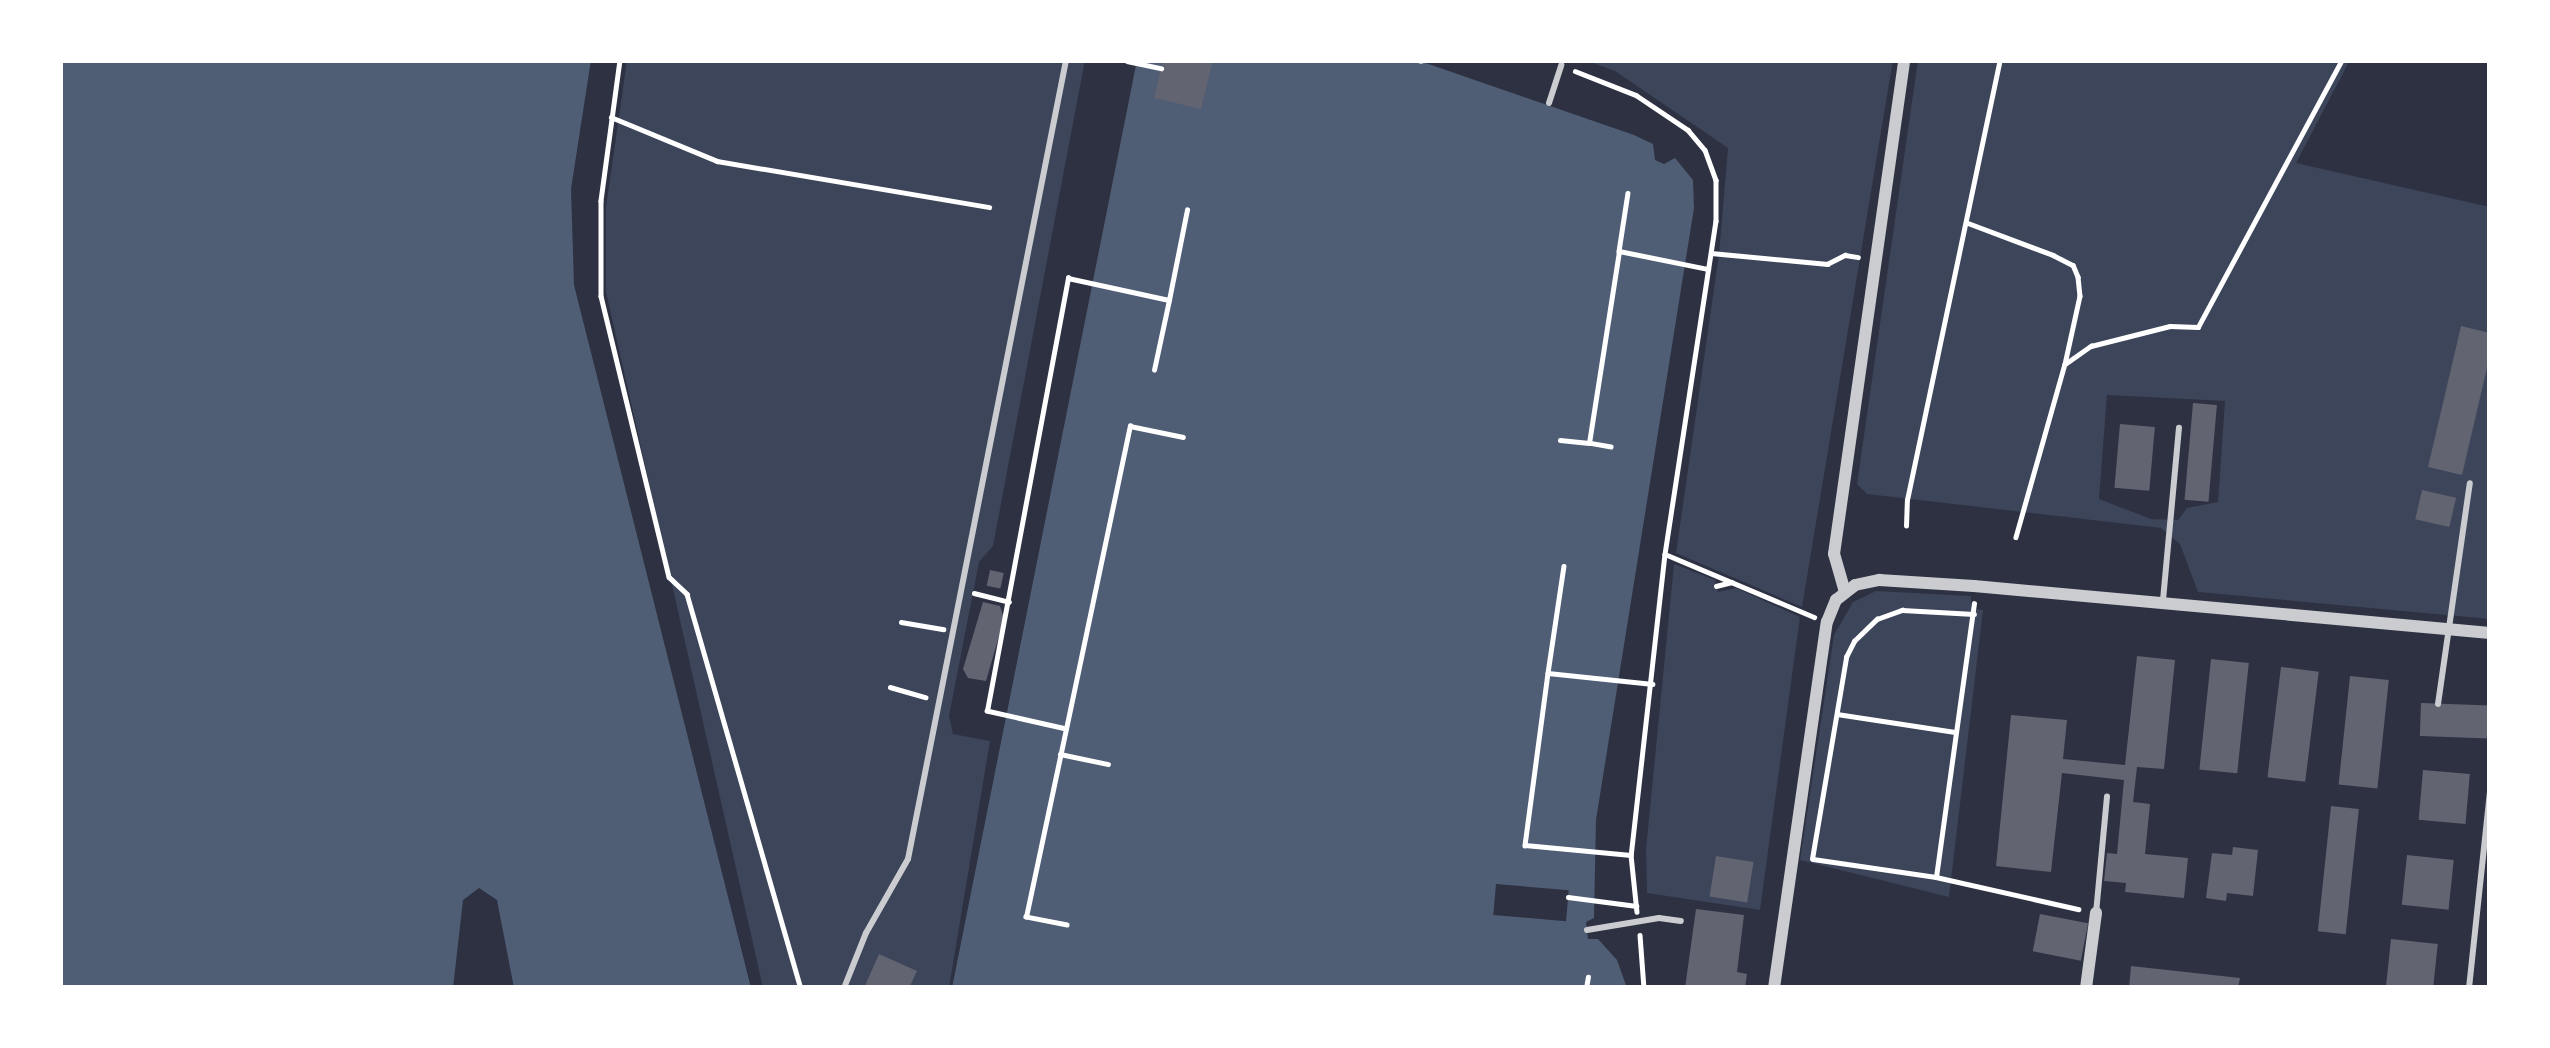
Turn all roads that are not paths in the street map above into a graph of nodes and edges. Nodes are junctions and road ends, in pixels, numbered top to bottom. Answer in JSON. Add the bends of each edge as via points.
{"nodes":[{"id":1,"x":1066,"y":60,"type":"edge"},
{"id":2,"x":1904,"y":60,"type":"edge"},
{"id":3,"x":1561,"y":65,"type":"road end"},
{"id":4,"x":1550,"y":103,"type":"dead end"},
{"id":5,"x":2179,"y":428,"type":"dead end"},
{"id":6,"x":2470,"y":484,"type":"dead end"},
{"id":7,"x":1844,"y":592,"type":"junction"},
{"id":8,"x":2163,"y":604,"type":"junction"},
{"id":9,"x":2445,"y":629,"type":"junction"},
{"id":10,"x":2490,"y":633,"type":"edge"},
{"id":11,"x":2438,"y":704,"type":"dead end"},
{"id":12,"x":2490,"y":793,"type":"edge"},
{"id":13,"x":2108,"y":796,"type":"dead end"},
{"id":14,"x":2096,"y":913,"type":"joint"},
{"id":15,"x":1681,"y":921,"type":"dead end"},
{"id":16,"x":1587,"y":930,"type":"dead end"},
{"id":17,"x":844,"y":988,"type":"edge"},
{"id":18,"x":1774,"y":988,"type":"edge"},
{"id":19,"x":2086,"y":988,"type":"edge"},
{"id":20,"x":2469,"y":988,"type":"edge"}],
"edges":[{"from":1,"to":17,"type":"lane","via":[[908,859]]},
{"from":2,"to":7,"type":"street","via":[[1834,554]]},
{"from":3,"to":4,"type":"lane"},
{"from":5,"to":8,"type":"lane"},
{"from":6,"to":9,"type":"lane"},
{"from":7,"to":8,"type":"street","via":[[1879,580]]},
{"from":7,"to":18,"type":"street","via":[[1827,622]]},
{"from":8,"to":9,"type":"street"},
{"from":9,"to":10,"type":"street"},
{"from":9,"to":11,"type":"lane"},
{"from":12,"to":20,"type":"lane"},
{"from":13,"to":14,"type":"lane"},
{"from":14,"to":19,"type":"street"},
{"from":15,"to":16,"type":"lane"}]}
